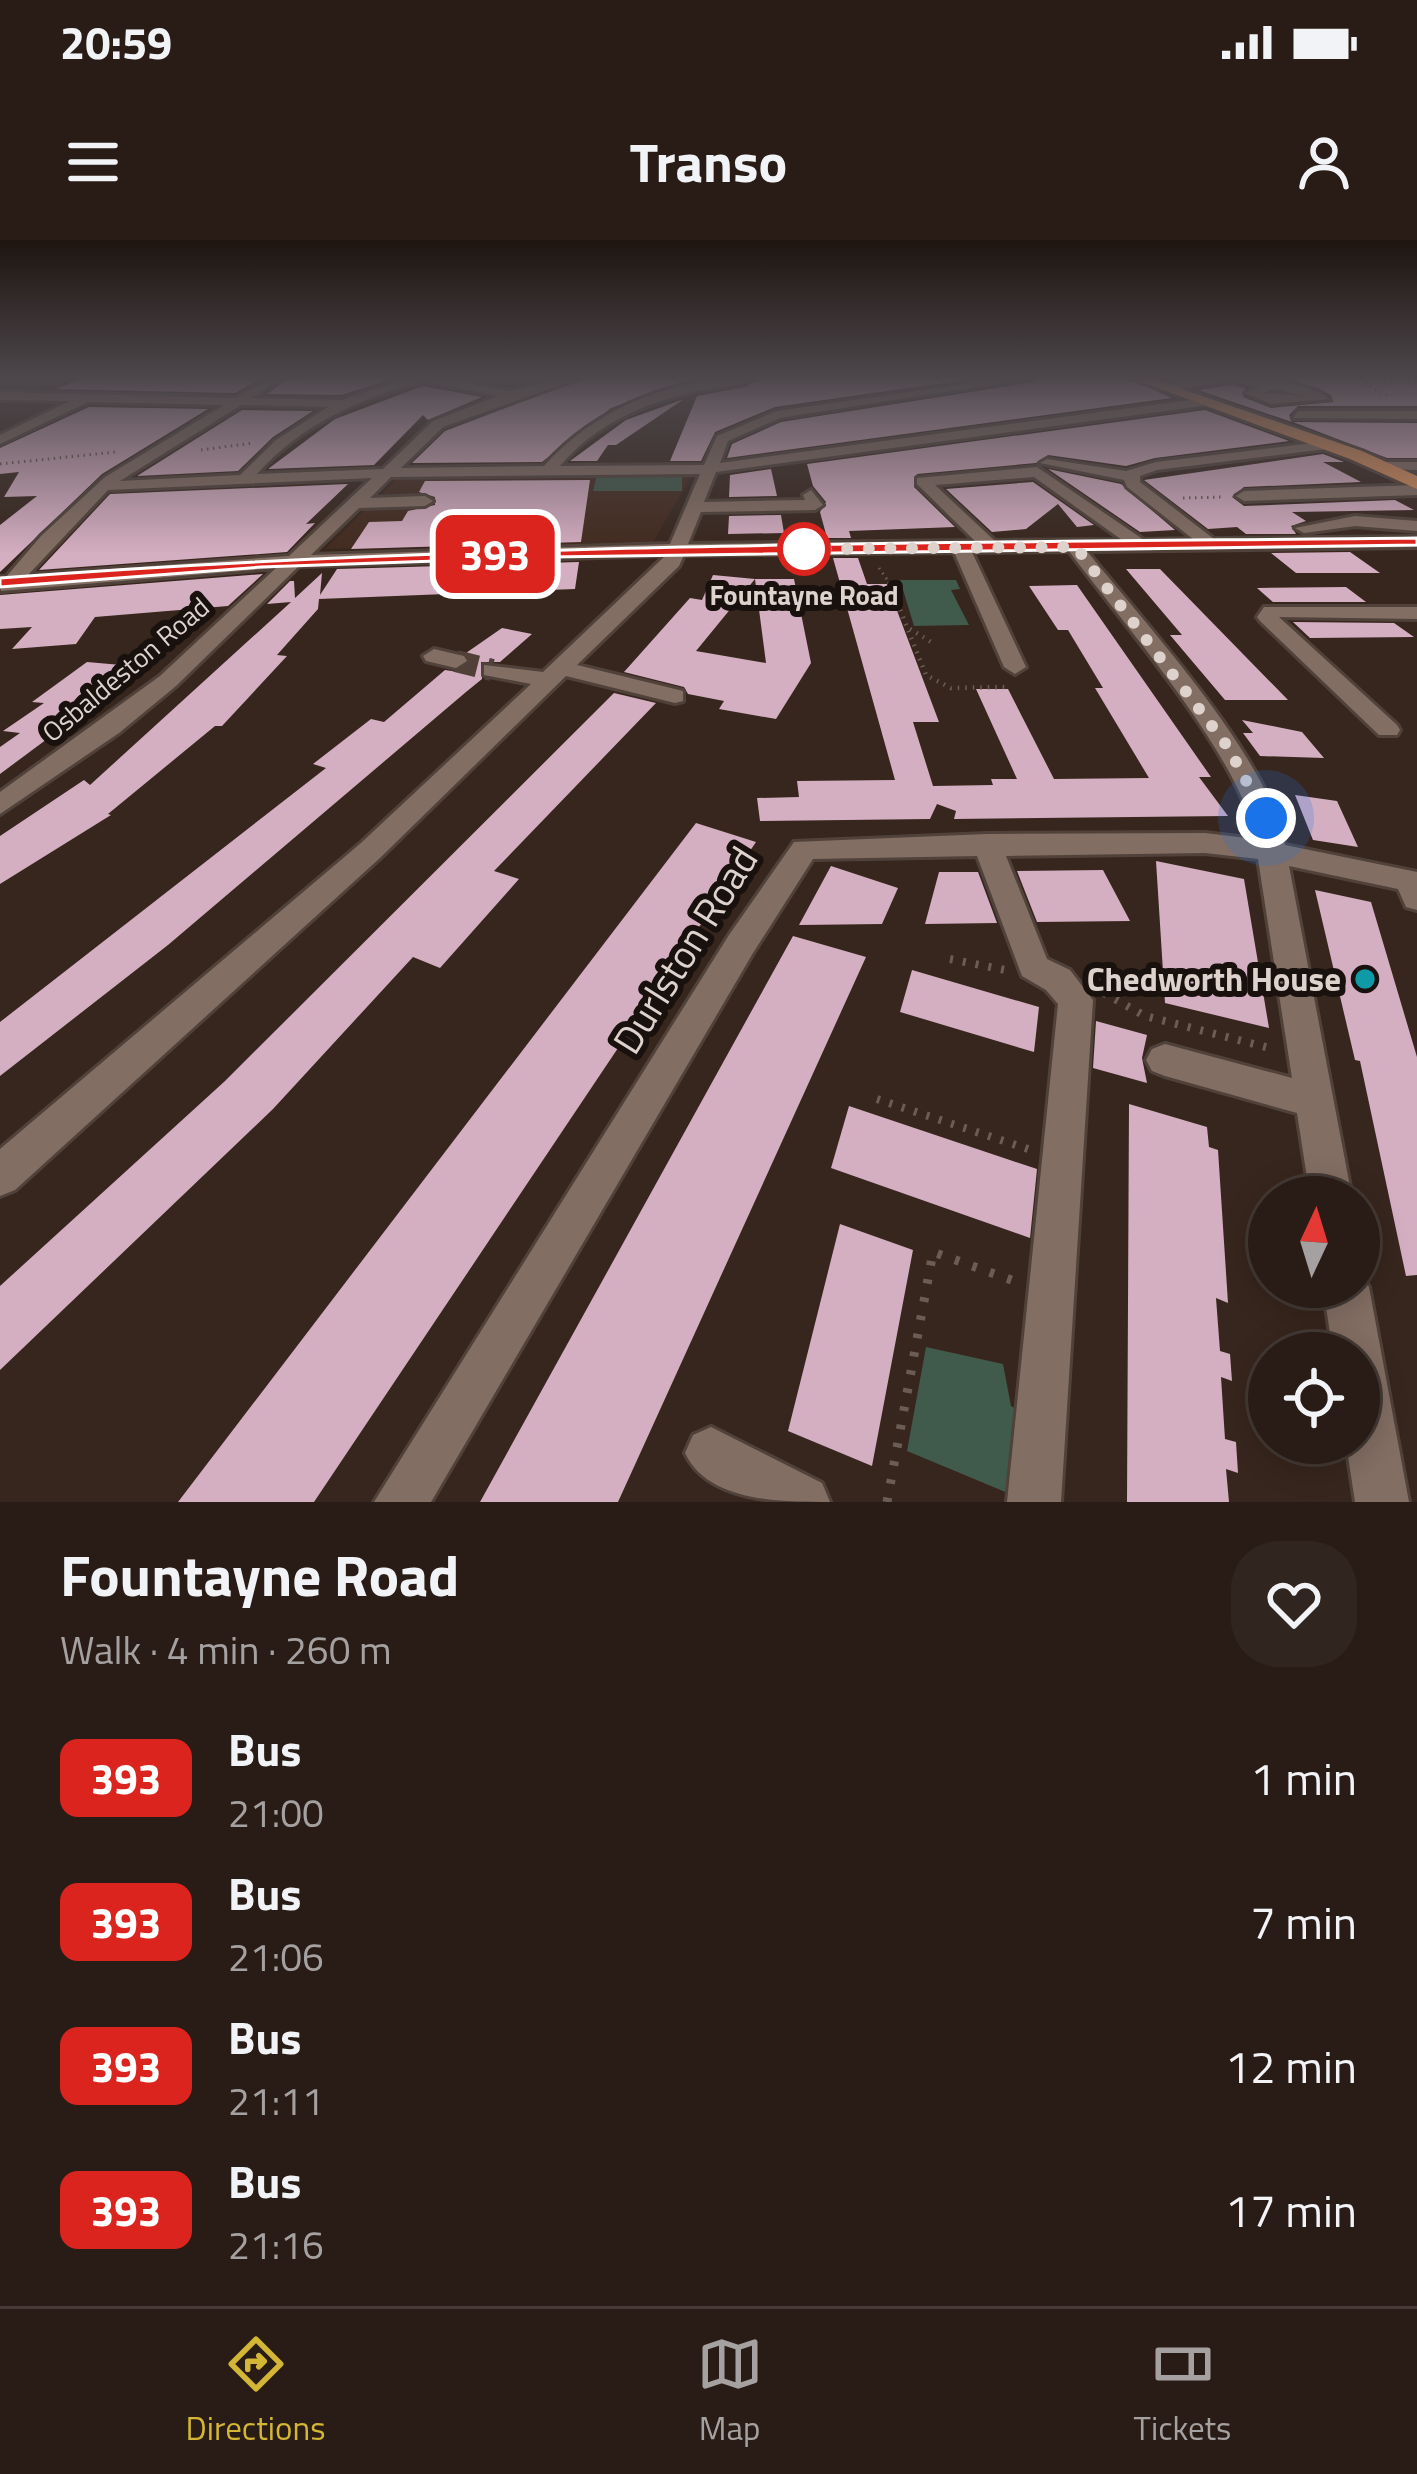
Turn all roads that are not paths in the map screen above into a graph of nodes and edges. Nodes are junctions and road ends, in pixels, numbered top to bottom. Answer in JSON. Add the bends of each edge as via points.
{"nodes":[{"id":1,"x":179,"y":437,"type":"edge"},
{"id":2,"x":287,"y":437,"type":"edge"},
{"id":3,"x":424,"y":437,"type":"edge"},
{"id":4,"x":577,"y":437,"type":"edge"},
{"id":5,"x":727,"y":437,"type":"edge"},
{"id":6,"x":946,"y":437,"type":"edge"},
{"id":7,"x":1305,"y":437,"type":"edge"},
{"id":8,"x":1329,"y":445,"type":"junction"},
{"id":9,"x":1047,"y":463,"type":"dead end"},
{"id":10,"x":1385,"y":466,"type":"junction"},
{"id":11,"x":1417,"y":466,"type":"edge"},
{"id":12,"x":549,"y":469,"type":"junction"},
{"id":13,"x":708,"y":469,"type":"junction"},
{"id":14,"x":384,"y":474,"type":"junction"},
{"id":15,"x":245,"y":479,"type":"junction"},
{"id":16,"x":1133,"y":480,"type":"junction"},
{"id":17,"x":103,"y":486,"type":"junction"},
{"id":18,"x":1417,"y":486,"type":"edge"},
{"id":19,"x":811,"y":495,"type":"dead end"},
{"id":20,"x":1244,"y":496,"type":"road end"},
{"id":21,"x":425,"y":501,"type":"dead end"},
{"id":22,"x":353,"y":502,"type":"junction"},
{"id":23,"x":697,"y":507,"type":"junction"},
{"id":24,"x":1417,"y":526,"type":"edge"},
{"id":25,"x":1288,"y":534,"type":"junction"},
{"id":26,"x":1417,"y":542,"type":"edge"},
{"id":27,"x":1210,"y":544,"type":"junction"},
{"id":28,"x":1142,"y":546,"type":"junction"},
{"id":29,"x":1076,"y":547,"type":"junction"},
{"id":30,"x":962,"y":548,"type":"junction"},
{"id":31,"x":992,"y":548,"type":"junction"},
{"id":32,"x":680,"y":549,"type":"junction"},
{"id":33,"x":295,"y":561,"type":"junction"},
{"id":34,"x":5,"y":586,"type":"edge"},
{"id":35,"x":1417,"y":613,"type":"edge"},
{"id":36,"x":492,"y":670,"type":"tunnel mouth"},
{"id":37,"x":554,"y":674,"type":"junction"},
{"id":38,"x":1015,"y":677,"type":"road end"},
{"id":39,"x":675,"y":696,"type":"dead end"},
{"id":40,"x":1389,"y":722,"type":"dead end"},
{"id":41,"x":0,"y":805,"type":"edge"},
{"id":42,"x":987,"y":844,"type":"junction"},
{"id":43,"x":1274,"y":852,"type":"junction"},
{"id":44,"x":1415,"y":887,"type":"edge"},
{"id":45,"x":1165,"y":1060,"type":"dead end"},
{"id":46,"x":1315,"y":1101,"type":"junction"},
{"id":47,"x":1328,"y":1176,"type":"edge"},
{"id":48,"x":0,"y":1177,"type":"edge"},
{"id":49,"x":711,"y":1453,"type":"dead end"},
{"id":50,"x":1376,"y":1464,"type":"edge"},
{"id":51,"x":401,"y":1502,"type":"edge"},
{"id":52,"x":803,"y":1502,"type":"edge"},
{"id":53,"x":1034,"y":1502,"type":"edge"},
{"id":54,"x":1382,"y":1502,"type":"edge"}],
"edges":[{"from":1,"to":17,"type":"street"},
{"from":2,"to":15,"type":"street"},
{"from":3,"to":14,"type":"street","name":"Osbaldeston Road"},
{"from":4,"to":12,"type":"street"},
{"from":5,"to":13,"type":"street"},
{"from":6,"to":13,"type":"street"},
{"from":7,"to":8,"type":"highway"},
{"from":8,"to":10,"type":"highway"},
{"from":8,"to":16,"type":"street","via":[[1156,466]]},
{"from":9,"to":16,"type":"street"},
{"from":10,"to":11,"type":"street"},
{"from":10,"to":18,"type":"highway"},
{"from":12,"to":13,"type":"street"},
{"from":12,"to":14,"type":"street"},
{"from":13,"to":23,"type":"street"},
{"from":14,"to":15,"type":"street"},
{"from":14,"to":22,"type":"street","name":"Osbaldeston Road"},
{"from":15,"to":17,"type":"street"},
{"from":16,"to":27,"type":"street"},
{"from":17,"to":34,"type":"street"},
{"from":18,"to":20,"type":"street"},
{"from":19,"to":23,"type":"street","via":[[815,505]]},
{"from":21,"to":22,"type":"street"},
{"from":22,"to":33,"type":"street","name":"Osbaldeston Road"},
{"from":23,"to":32,"type":"street"},
{"from":24,"to":25,"type":"street","via":[[1355,520]]},
{"from":25,"to":26,"type":"street"},
{"from":25,"to":27,"type":"street"},
{"from":27,"to":28,"type":"street"},
{"from":28,"to":29,"type":"street"},
{"from":28,"to":31,"type":"street","via":[[1037,472],[922,481]]},
{"from":29,"to":31,"type":"street"},
{"from":29,"to":43,"type":"street","via":[[1228,747],[1266,818]]},
{"from":30,"to":31,"type":"street"},
{"from":30,"to":32,"type":"street"},
{"from":30,"to":38,"type":"street"},
{"from":32,"to":33,"type":"street"},
{"from":32,"to":37,"type":"street"},
{"from":33,"to":34,"type":"street"},
{"from":33,"to":41,"type":"street","name":"Osbaldeston Road","via":[[168,681]]},
{"from":35,"to":40,"type":"street","via":[[1268,617]]},
{"from":36,"to":37,"type":"street"},
{"from":37,"to":39,"type":"street"},
{"from":37,"to":48,"type":"street","via":[[371,850]]},
{"from":42,"to":43,"type":"street","name":"Durlston Road","via":[[1205,843]]},
{"from":42,"to":51,"type":"street","name":"Durlston Road","via":[[815,847],[797,855]]},
{"from":42,"to":53,"type":"street","via":[[1034,967],[1076,1000]]},
{"from":43,"to":44,"type":"street","name":"Durlston Road"},
{"from":43,"to":46,"type":"street"},
{"from":45,"to":46,"type":"street"},
{"from":46,"to":47,"type":"street"},
{"from":49,"to":52,"type":"street"},
{"from":50,"to":54,"type":"street"}]}
